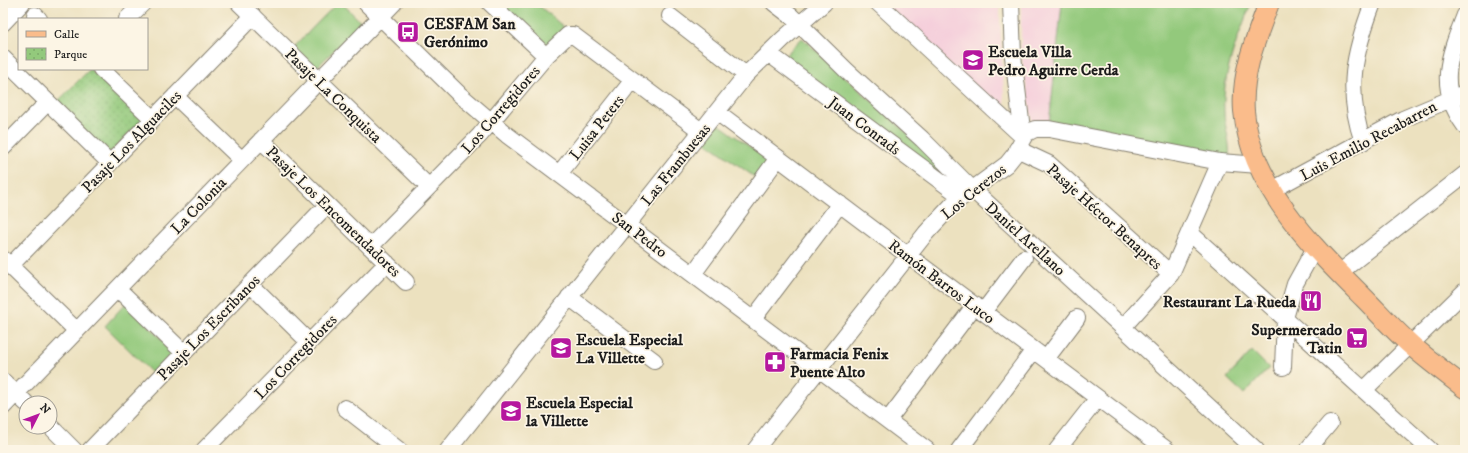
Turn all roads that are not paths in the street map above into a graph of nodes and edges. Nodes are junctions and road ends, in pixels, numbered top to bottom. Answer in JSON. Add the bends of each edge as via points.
{"nodes":[{"id":1,"x":22,"y":3,"type":"edge"},
{"id":2,"x":143,"y":3,"type":"edge"},
{"id":3,"x":239,"y":3,"type":"edge"},
{"id":4,"x":366,"y":3,"type":"edge"},
{"id":5,"x":394,"y":3,"type":"edge"},
{"id":6,"x":490,"y":3,"type":"edge"},
{"id":7,"x":774,"y":3,"type":"edge"},
{"id":8,"x":824,"y":3,"type":"edge"},
{"id":9,"x":878,"y":3,"type":"edge"},
{"id":10,"x":1011,"y":3,"type":"edge"},
{"id":11,"x":1269,"y":3,"type":"edge"},
{"id":12,"x":1372,"y":3,"type":"edge"},
{"id":13,"x":1465,"y":15,"type":"edge"},
{"id":14,"x":253,"y":16,"type":"junction"},
{"id":15,"x":670,"y":16,"type":"dead end"},
{"id":16,"x":380,"y":17,"type":"junction"},
{"id":17,"x":128,"y":18,"type":"edge"},
{"id":18,"x":3,"y":23,"type":"edge"},
{"id":19,"x":798,"y":25,"type":"junction"},
{"id":20,"x":768,"y":53,"type":"junction"},
{"id":21,"x":546,"y":56,"type":"junction"},
{"id":22,"x":3,"y":58,"type":"edge"},
{"id":23,"x":102,"y":70,"type":"edge"},
{"id":24,"x":746,"y":75,"type":"junction"},
{"id":25,"x":319,"y":80,"type":"junction"},
{"id":26,"x":633,"y":80,"type":"junction"},
{"id":27,"x":1465,"y":93,"type":"edge"},
{"id":28,"x":175,"y":96,"type":"junction"},
{"id":29,"x":1449,"y":98,"type":"junction"},
{"id":30,"x":48,"y":102,"type":"junction"},
{"id":31,"x":717,"y":112,"type":"junction"},
{"id":32,"x":153,"y":119,"type":"junction"},
{"id":33,"x":491,"y":122,"type":"junction"},
{"id":34,"x":1465,"y":126,"type":"edge"},
{"id":35,"x":701,"y":131,"type":"junction"},
{"id":36,"x":261,"y":140,"type":"junction"},
{"id":37,"x":1363,"y":142,"type":"junction"},
{"id":38,"x":1020,"y":143,"type":"junction"},
{"id":39,"x":3,"y":148,"type":"edge"},
{"id":40,"x":778,"y":158,"type":"junction"},
{"id":41,"x":242,"y":160,"type":"junction"},
{"id":42,"x":1220,"y":162,"type":"junction"},
{"id":43,"x":110,"y":163,"type":"junction"},
{"id":44,"x":1259,"y":165,"type":"junction"},
{"id":45,"x":559,"y":174,"type":"junction"},
{"id":46,"x":1465,"y":174,"type":"edge"},
{"id":47,"x":429,"y":187,"type":"junction"},
{"id":48,"x":1272,"y":190,"type":"junction"},
{"id":49,"x":967,"y":193,"type":"junction"},
{"id":50,"x":327,"y":204,"type":"junction"},
{"id":51,"x":840,"y":204,"type":"junction"},
{"id":52,"x":626,"y":224,"type":"junction"},
{"id":53,"x":1190,"y":233,"type":"junction"},
{"id":54,"x":370,"y":246,"type":"junction"},
{"id":55,"x":1316,"y":246,"type":"junction"},
{"id":56,"x":907,"y":255,"type":"junction"},
{"id":57,"x":1024,"y":258,"type":"dead end"},
{"id":58,"x":6,"y":262,"type":"edge"},
{"id":59,"x":387,"y":262,"type":"junction"},
{"id":60,"x":1339,"y":273,"type":"junction"},
{"id":61,"x":693,"y":274,"type":"junction"},
{"id":62,"x":1171,"y":274,"type":"junction"},
{"id":63,"x":406,"y":282,"type":"dead end"},
{"id":64,"x":250,"y":284,"type":"junction"},
{"id":65,"x":118,"y":289,"type":"junction"},
{"id":66,"x":1465,"y":291,"type":"edge"},
{"id":67,"x":569,"y":296,"type":"junction"},
{"id":68,"x":979,"y":309,"type":"junction"},
{"id":69,"x":1077,"y":318,"type":"dead end"},
{"id":70,"x":1285,"y":318,"type":"junction"},
{"id":71,"x":753,"y":319,"type":"junction"},
{"id":72,"x":1123,"y":326,"type":"junction"},
{"id":73,"x":77,"y":331,"type":"junction"},
{"id":74,"x":309,"y":342,"type":"junction"},
{"id":75,"x":1410,"y":345,"type":"junction"},
{"id":76,"x":184,"y":353,"type":"junction"},
{"id":77,"x":1040,"y":354,"type":"junction"},
{"id":78,"x":654,"y":361,"type":"dead end"},
{"id":79,"x":1282,"y":367,"type":"dead end"},
{"id":80,"x":819,"y":369,"type":"junction"},
{"id":81,"x":3,"y":381,"type":"edge"},
{"id":82,"x":1465,"y":388,"type":"edge"},
{"id":83,"x":1364,"y":390,"type":"junction"},
{"id":84,"x":18,"y":395,"type":"edge"},
{"id":85,"x":24,"y":395,"type":"edge"},
{"id":86,"x":1098,"y":398,"type":"junction"},
{"id":87,"x":18,"y":400,"type":"edge"},
{"id":88,"x":3,"y":407,"type":"edge"},
{"id":89,"x":345,"y":408,"type":"dead end"},
{"id":90,"x":888,"y":420,"type":"junction"},
{"id":91,"x":1330,"y":423,"type":"dead end"},
{"id":92,"x":58,"y":434,"type":"edge"},
{"id":93,"x":1159,"y":448,"type":"edge"},
{"id":94,"x":74,"y":450,"type":"edge"},
{"id":95,"x":90,"y":450,"type":"edge"},
{"id":96,"x":204,"y":450,"type":"edge"},
{"id":97,"x":399,"y":450,"type":"edge"},
{"id":98,"x":448,"y":450,"type":"edge"},
{"id":99,"x":755,"y":450,"type":"edge"},
{"id":100,"x":928,"y":450,"type":"edge"},
{"id":101,"x":959,"y":450,"type":"edge"},
{"id":102,"x":1057,"y":450,"type":"edge"},
{"id":103,"x":1256,"y":450,"type":"edge"},
{"id":104,"x":1307,"y":450,"type":"edge"},
{"id":105,"x":1430,"y":450,"type":"edge"}],
"edges":[{"from":1,"to":18,"type":"street"},
{"from":2,"to":17,"type":"street"},
{"from":3,"to":14,"type":"street","name":"Pasaje La Conquista"},
{"from":4,"to":16,"type":"street","name":"San Pedro"},
{"from":5,"to":16,"type":"street","name":"La Colonia"},
{"from":6,"to":21,"type":"street"},
{"from":7,"to":19,"type":"street","name":"Daniel Arellano"},
{"from":8,"to":19,"type":"street","name":"Las Frambuesas"},
{"from":9,"to":38,"type":"street","name":"Pasaje Héctor Benapres"},
{"from":10,"to":38,"type":"street"},
{"from":11,"to":44,"type":"main road","via":[[1249,60],[1244,91],[1246,125]]},
{"from":12,"to":37,"type":"street","via":[[1357,48],[1352,83],[1355,114]]},
{"from":13,"to":29,"type":"street","via":[[1450,60],[1447,81]]},
{"from":14,"to":25,"type":"street","name":"Pasaje La Conquista"},
{"from":14,"to":28,"type":"street","name":"Pasaje Los Alguaciles"},
{"from":15,"to":24,"type":"street"},
{"from":16,"to":25,"type":"street","name":"La Colonia"},
{"from":16,"to":33,"type":"street","name":"San Pedro"},
{"from":19,"to":20,"type":"street","name":"Las Frambuesas"},
{"from":19,"to":49,"type":"street","name":"Daniel Arellano","via":[[922,139]]},
{"from":20,"to":24,"type":"street","name":"Las Frambuesas"},
{"from":20,"to":49,"type":"street","name":"Juan Conrads"},
{"from":21,"to":26,"type":"street","name":"Los Corregidores","via":[[562,39],[573,35]]},
{"from":21,"to":33,"type":"street","name":"Los Corregidores"},
{"from":22,"to":30,"type":"street"},
{"from":23,"to":32,"type":"street"},
{"from":24,"to":31,"type":"street","name":"Las Frambuesas"},
{"from":25,"to":36,"type":"street","name":"La Colonia"},
{"from":25,"to":47,"type":"street","name":"Pasaje La Conquista"},
{"from":26,"to":35,"type":"street"},
{"from":26,"to":45,"type":"street","name":"Luisa Peters"},
{"from":27,"to":29,"type":"street","name":"Luis Emilio Recabarren"},
{"from":28,"to":32,"type":"street","name":"Pasaje Los Alguaciles"},
{"from":28,"to":41,"type":"street"},
{"from":29,"to":34,"type":"street"},
{"from":29,"to":37,"type":"street","name":"Luis Emilio Recabarren","via":[[1403,119]]},
{"from":30,"to":39,"type":"street"},
{"from":30,"to":43,"type":"street"},
{"from":31,"to":35,"type":"street","name":"Las Frambuesas"},
{"from":31,"to":40,"type":"street","name":"Ramón Barros Luco"},
{"from":32,"to":43,"type":"street","name":"Pasaje Los Alguaciles"},
{"from":33,"to":45,"type":"street","name":"San Pedro"},
{"from":33,"to":47,"type":"street","name":"Los Corregidores"},
{"from":35,"to":52,"type":"street","name":"Las Frambuesas"},
{"from":36,"to":41,"type":"street","name":"La Colonia"},
{"from":36,"to":50,"type":"street","name":"Pasaje Los Encomendadores"},
{"from":37,"to":48,"type":"street","name":"Luis Emilio Recabarren"},
{"from":38,"to":42,"type":"street","name":"Los Cerezos","via":[[1035,129],[1049,129]]},
{"from":38,"to":49,"type":"street","name":"Los Cerezos","via":[[1007,164]]},
{"from":38,"to":62,"type":"street","name":"Pasaje Héctor Benapres","via":[[1049,164]]},
{"from":40,"to":51,"type":"street","name":"Ramón Barros Luco"},
{"from":40,"to":61,"type":"street"},
{"from":41,"to":65,"type":"street","name":"La Colonia"},
{"from":42,"to":44,"type":"street","name":"Los Cerezos"},
{"from":42,"to":53,"type":"street"},
{"from":43,"to":58,"type":"street","name":"Pasaje Los Alguaciles"},
{"from":44,"to":48,"type":"main road"},
{"from":45,"to":52,"type":"street","name":"San Pedro"},
{"from":46,"to":60,"type":"street"},
{"from":47,"to":54,"type":"street","name":"Los Corregidores"},
{"from":48,"to":55,"type":"main road"},
{"from":49,"to":56,"type":"street","name":"Los Cerezos","via":[[939,218]]},
{"from":49,"to":72,"type":"street","name":"Daniel Arellano"},
{"from":50,"to":54,"type":"street","name":"Pasaje Los Encomendadores"},
{"from":50,"to":64,"type":"street","name":"Pasaje Los Escribanos"},
{"from":51,"to":56,"type":"street","name":"Ramón Barros Luco"},
{"from":51,"to":71,"type":"street"},
{"from":52,"to":61,"type":"street","name":"San Pedro"},
{"from":52,"to":67,"type":"street","name":"Las Frambuesas"},
{"from":53,"to":62,"type":"street"},
{"from":53,"to":70,"type":"street"},
{"from":54,"to":59,"type":"street","name":"Pasaje Los Encomendadores"},
{"from":55,"to":60,"type":"main road"},
{"from":55,"to":70,"type":"street","via":[[1295,284]]},
{"from":56,"to":68,"type":"street","name":"Ramón Barros Luco"},
{"from":56,"to":80,"type":"street","name":"Los Cerezos"},
{"from":57,"to":68,"type":"street"},
{"from":58,"to":73,"type":"street"},
{"from":59,"to":63,"type":"street","name":"Pasaje Los Encomendadores"},
{"from":59,"to":74,"type":"street","name":"Los Corregidores"},
{"from":60,"to":75,"type":"main road"},
{"from":61,"to":71,"type":"street","name":"San Pedro"},
{"from":62,"to":72,"type":"street"},
{"from":64,"to":74,"type":"street"},
{"from":64,"to":76,"type":"street","name":"Pasaje Los Escribanos"},
{"from":65,"to":73,"type":"street","name":"La Colonia"},
{"from":65,"to":76,"type":"street"},
{"from":66,"to":75,"type":"street"},
{"from":67,"to":78,"type":"street"},
{"from":67,"to":98,"type":"street","name":"Las Frambuesas"},
{"from":68,"to":77,"type":"street","name":"Ramón Barros Luco"},
{"from":68,"to":90,"type":"street"},
{"from":69,"to":77,"type":"street"},
{"from":70,"to":79,"type":"street"},
{"from":70,"to":83,"type":"street"},
{"from":71,"to":80,"type":"street","name":"San Pedro"},
{"from":72,"to":103,"type":"street","name":"Daniel Arellano"},
{"from":73,"to":85,"type":"street","name":"La Colonia"},
{"from":74,"to":96,"type":"street","name":"Los Corregidores"},
{"from":75,"to":82,"type":"main road"},
{"from":75,"to":83,"type":"street"},
{"from":76,"to":95,"type":"street","name":"Pasaje Los Escribanos"},
{"from":77,"to":86,"type":"street","name":"Ramón Barros Luco"},
{"from":77,"to":101,"type":"street"},
{"from":80,"to":90,"type":"street","name":"San Pedro"},
{"from":80,"to":99,"type":"street","name":"Los Cerezos"},
{"from":81,"to":84,"type":"street"},
{"from":83,"to":105,"type":"street"},
{"from":86,"to":93,"type":"street","name":"Ramón Barros Luco"},
{"from":86,"to":102,"type":"street"},
{"from":87,"to":88,"type":"street","name":"La Colonia"},
{"from":89,"to":97,"type":"street"},
{"from":90,"to":100,"type":"street","name":"San Pedro"},
{"from":91,"to":104,"type":"street"},
{"from":92,"to":94,"type":"street"}]}
